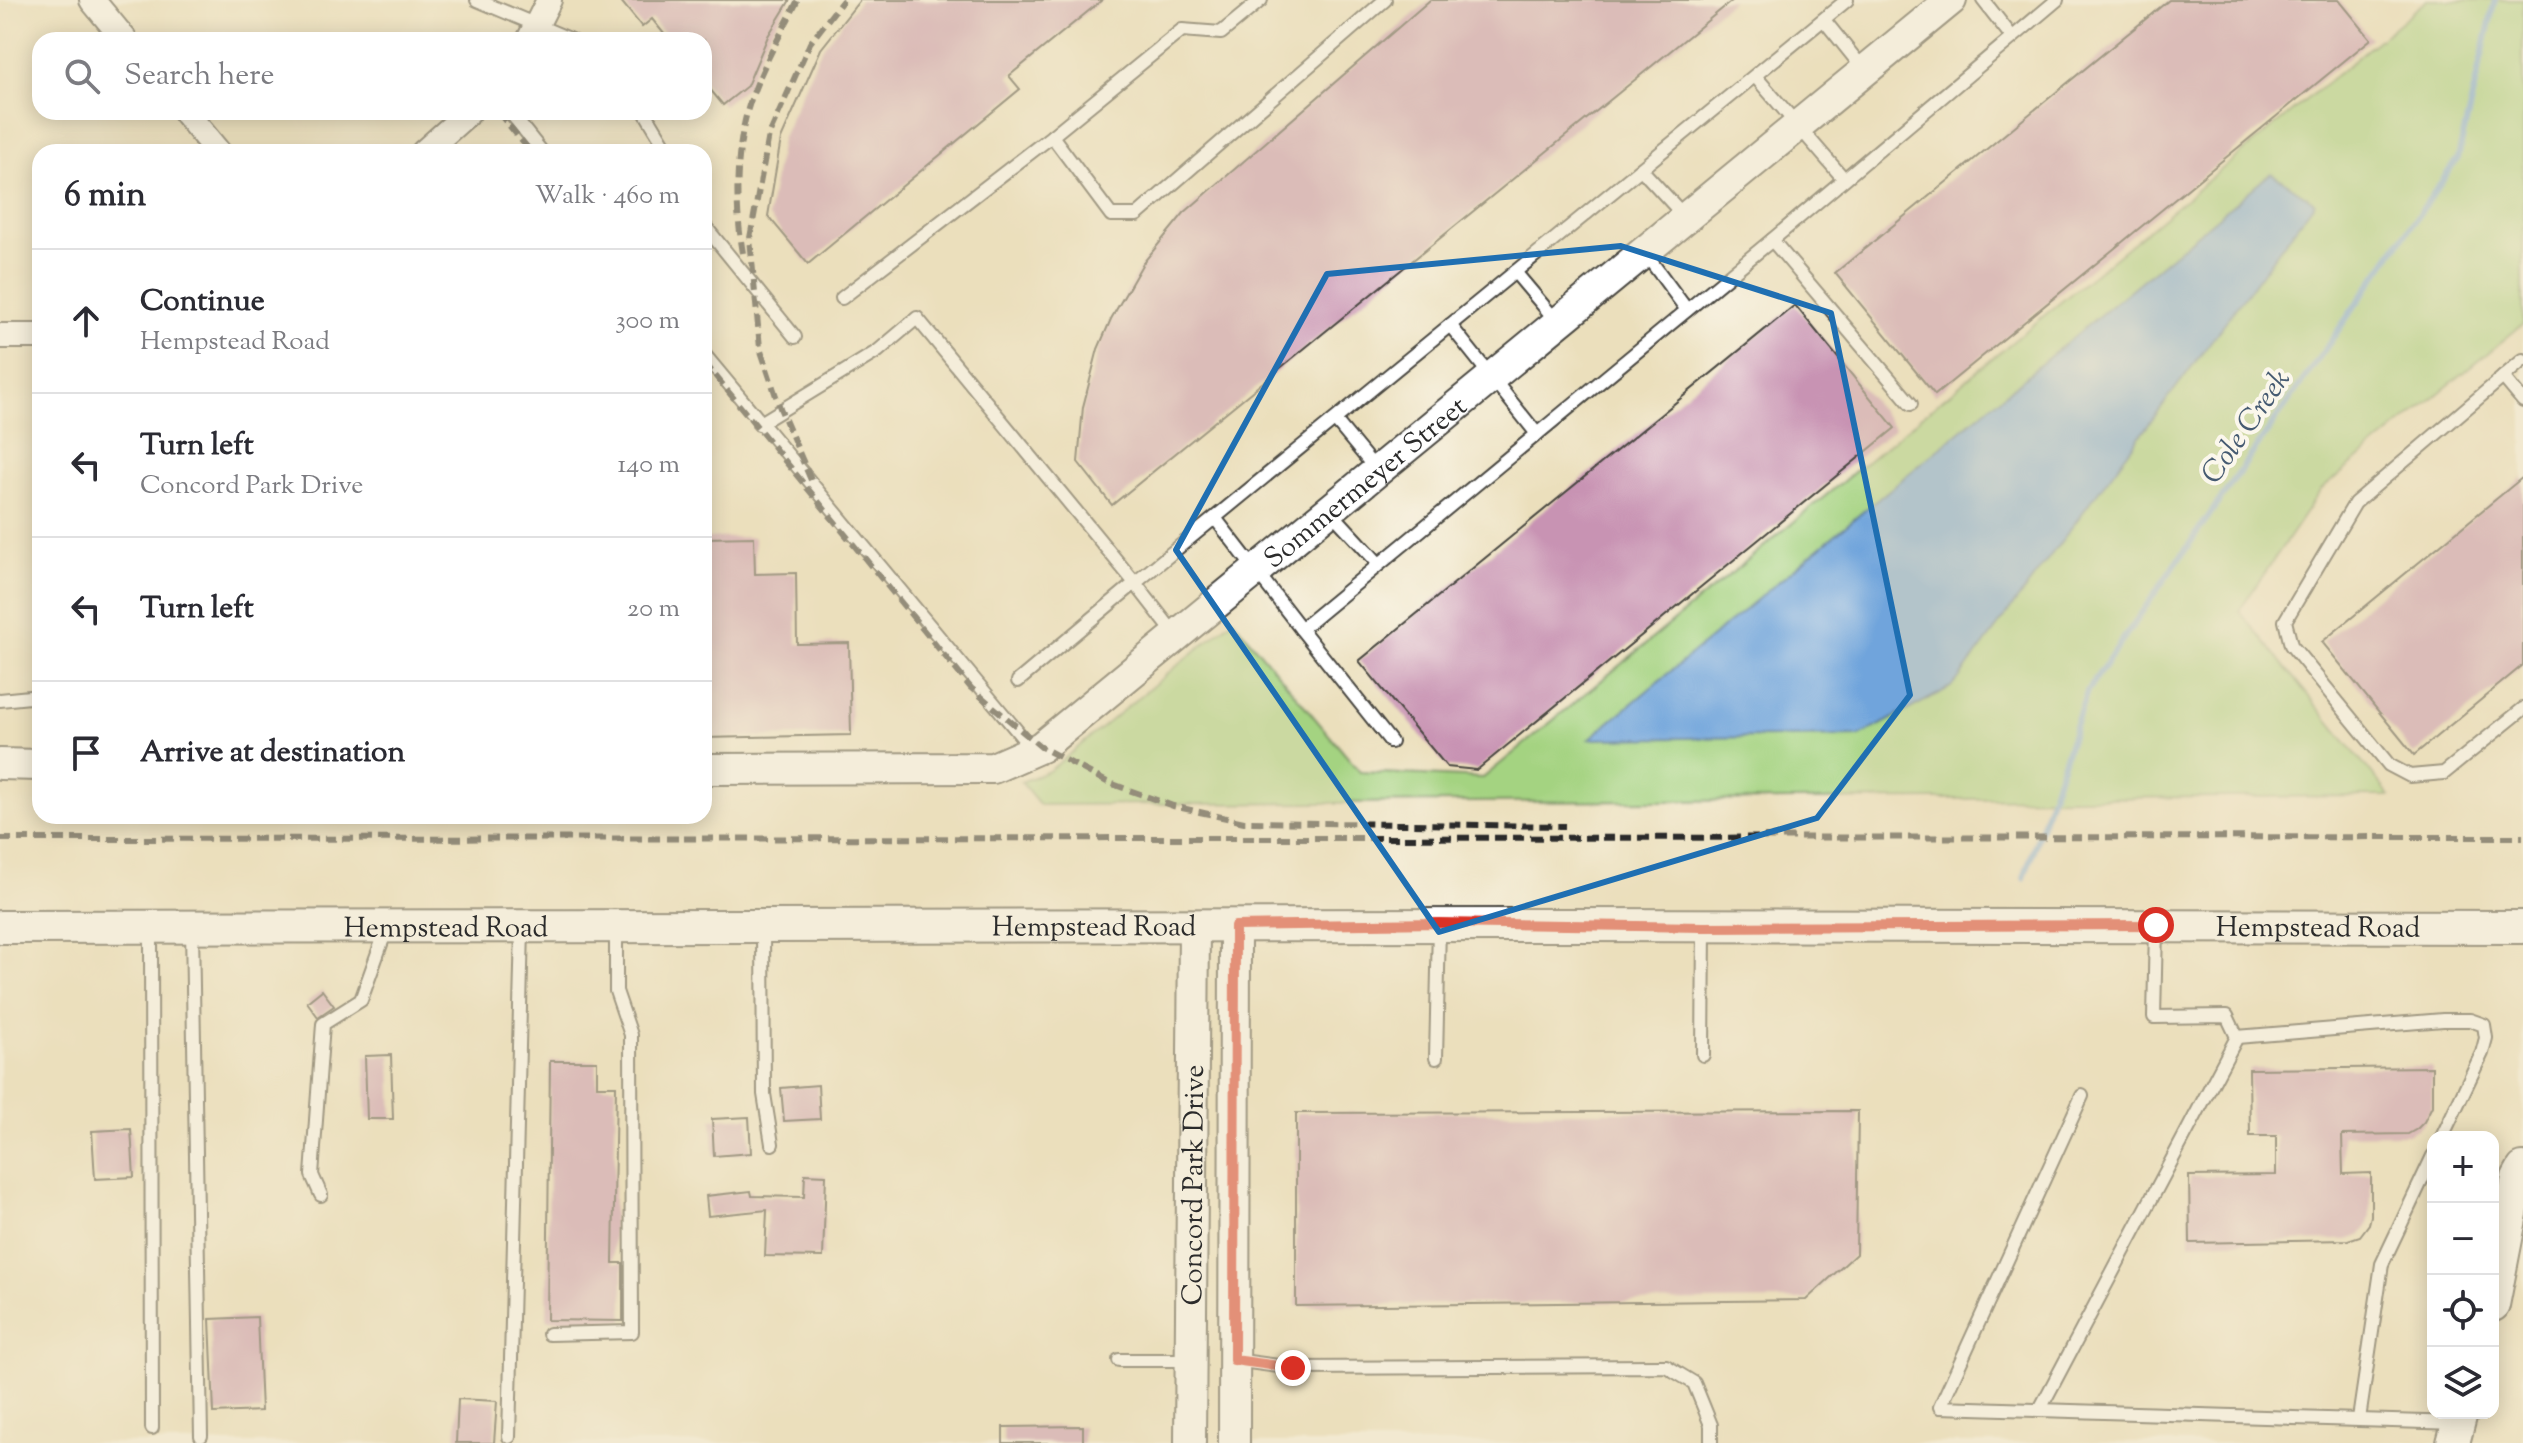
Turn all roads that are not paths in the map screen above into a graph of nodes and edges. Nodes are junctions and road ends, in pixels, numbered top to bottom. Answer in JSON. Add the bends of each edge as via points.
{"nodes":[{"id":1,"x":92,"y":0,"type":"edge"},
{"id":2,"x":477,"y":0,"type":"edge"},
{"id":3,"x":549,"y":0,"type":"edge"},
{"id":4,"x":1261,"y":0,"type":"edge"},
{"id":5,"x":1385,"y":0,"type":"edge"},
{"id":6,"x":1847,"y":0,"type":"edge"},
{"id":7,"x":1951,"y":0,"type":"edge"},
{"id":8,"x":1983,"y":0,"type":"edge"},
{"id":9,"x":2057,"y":0,"type":"edge"},
{"id":10,"x":1824,"y":20,"type":"junction"},
{"id":11,"x":118,"y":32,"type":"edge"},
{"id":12,"x":533,"y":32,"type":"edge"},
{"id":13,"x":2012,"y":37,"type":"junction"},
{"id":14,"x":1865,"y":71,"type":"junction"},
{"id":15,"x":1755,"y":76,"type":"junction"},
{"id":16,"x":192,"y":120,"type":"edge"},
{"id":17,"x":460,"y":120,"type":"edge"},
{"id":18,"x":516,"y":120,"type":"edge"},
{"id":19,"x":650,"y":120,"type":"edge"},
{"id":20,"x":1797,"y":126,"type":"junction"},
{"id":21,"x":1052,"y":136,"type":"junction"},
{"id":22,"x":211,"y":144,"type":"edge"},
{"id":23,"x":433,"y":144,"type":"edge"},
{"id":24,"x":536,"y":144,"type":"edge"},
{"id":25,"x":664,"y":144,"type":"edge"},
{"id":26,"x":1641,"y":169,"type":"junction"},
{"id":27,"x":1844,"y":179,"type":"junction"},
{"id":28,"x":1686,"y":218,"type":"junction"},
{"id":29,"x":712,"y":235,"type":"edge"},
{"id":30,"x":1772,"y":240,"type":"junction"},
{"id":31,"x":1644,"y":252,"type":"junction"},
{"id":32,"x":1515,"y":272,"type":"junction"},
{"id":33,"x":842,"y":298,"type":"dead end"},
{"id":34,"x":1687,"y":310,"type":"junction"},
{"id":35,"x":1558,"y":323,"type":"junction"},
{"id":36,"x":1450,"y":325,"type":"junction"},
{"id":37,"x":0,"y":336,"type":"edge"},
{"id":38,"x":32,"y":336,"type":"edge"},
{"id":39,"x":795,"y":337,"type":"dead end"},
{"id":40,"x":2523,"y":360,"type":"edge"},
{"id":41,"x":712,"y":364,"type":"edge"},
{"id":42,"x":2503,"y":377,"type":"junction"},
{"id":43,"x":1491,"y":378,"type":"junction"},
{"id":44,"x":2523,"y":401,"type":"edge"},
{"id":45,"x":1911,"y":404,"type":"dead end"},
{"id":46,"x":1335,"y":420,"type":"junction"},
{"id":47,"x":759,"y":424,"type":"junction"},
{"id":48,"x":1537,"y":434,"type":"junction"},
{"id":49,"x":1378,"y":472,"type":"junction"},
{"id":50,"x":1330,"y":511,"type":"junction"},
{"id":51,"x":1215,"y":518,"type":"junction"},
{"id":52,"x":1379,"y":564,"type":"junction"},
{"id":53,"x":1256,"y":572,"type":"junction"},
{"id":54,"x":1135,"y":583,"type":"junction"},
{"id":55,"x":1301,"y":629,"type":"junction"},
{"id":56,"x":1177,"y":637,"type":"junction"},
{"id":57,"x":1018,"y":681,"type":"dead end"},
{"id":58,"x":32,"y":697,"type":"edge"},
{"id":59,"x":0,"y":700,"type":"edge"},
{"id":60,"x":2523,"y":709,"type":"edge"},
{"id":61,"x":1391,"y":742,"type":"dead end"},
{"id":62,"x":1033,"y":751,"type":"junction"},
{"id":63,"x":0,"y":764,"type":"edge"},
{"id":64,"x":32,"y":765,"type":"edge"},
{"id":65,"x":712,"y":769,"type":"edge"},
{"id":66,"x":1439,"y":923,"type":"junction"},
{"id":67,"x":2156,"y":925,"type":"junction"},
{"id":68,"x":192,"y":926,"type":"junction"},
{"id":69,"x":522,"y":926,"type":"junction"},
{"id":70,"x":616,"y":926,"type":"junction"},
{"id":71,"x":763,"y":926,"type":"junction"},
{"id":72,"x":1194,"y":926,"type":"junction"},
{"id":73,"x":1235,"y":926,"type":"junction"},
{"id":74,"x":0,"y":927,"type":"edge"},
{"id":75,"x":151,"y":927,"type":"junction"},
{"id":76,"x":387,"y":927,"type":"junction"},
{"id":77,"x":1704,"y":927,"type":"junction"},
{"id":78,"x":2523,"y":927,"type":"edge"},
{"id":79,"x":2237,"y":1037,"type":"junction"},
{"id":80,"x":1703,"y":1055,"type":"dead end"},
{"id":81,"x":1436,"y":1058,"type":"dead end"},
{"id":82,"x":2082,"y":1096,"type":"dead end"},
{"id":83,"x":2445,"y":1131,"type":"edge"},
{"id":84,"x":772,"y":1144,"type":"dead end"},
{"id":85,"x":2427,"y":1169,"type":"edge"},
{"id":86,"x":2523,"y":1169,"type":"edge"},
{"id":87,"x":321,"y":1195,"type":"dead end"},
{"id":88,"x":2523,"y":1256,"type":"edge"},
{"id":89,"x":2499,"y":1275,"type":"edge"},
{"id":90,"x":2499,"y":1294,"type":"edge"},
{"id":91,"x":549,"y":1334,"type":"dead end"},
{"id":92,"x":1119,"y":1360,"type":"dead end"},
{"id":93,"x":1189,"y":1360,"type":"junction"},
{"id":94,"x":1234,"y":1360,"type":"junction"},
{"id":95,"x":2040,"y":1409,"type":"junction"},
{"id":96,"x":2359,"y":1419,"type":"junction"},
{"id":97,"x":2457,"y":1426,"type":"edge"},
{"id":98,"x":152,"y":1428,"type":"dead end"},
{"id":99,"x":201,"y":1436,"type":"dead end"},
{"id":100,"x":509,"y":1437,"type":"dead end"},
{"id":101,"x":1190,"y":1443,"type":"edge"},
{"id":102,"x":1234,"y":1443,"type":"edge"},
{"id":103,"x":1711,"y":1443,"type":"edge"}],
"edges":[{"from":1,"to":11,"type":"street"},
{"from":2,"to":12,"type":"lane"},
{"from":3,"to":12,"type":"street"},
{"from":4,"to":21,"type":"lane","via":[[1221,33],[1182,30]]},
{"from":5,"to":21,"type":"lane","via":[[1137,215],[1111,215]]},
{"from":6,"to":10,"type":"lane"},
{"from":7,"to":14,"type":"street","name":"Sommermeyer Street"},
{"from":8,"to":13,"type":"lane"},
{"from":9,"to":13,"type":"lane"},
{"from":10,"to":14,"type":"lane"},
{"from":10,"to":15,"type":"lane"},
{"from":13,"to":27,"type":"lane"},
{"from":14,"to":20,"type":"street","name":"Sommermeyer Street"},
{"from":15,"to":20,"type":"lane"},
{"from":15,"to":26,"type":"lane"},
{"from":16,"to":22,"type":"street"},
{"from":17,"to":23,"type":"street"},
{"from":18,"to":24,"type":"lane"},
{"from":19,"to":25,"type":"lane"},
{"from":20,"to":27,"type":"lane"},
{"from":20,"to":28,"type":"street","name":"Sommermeyer Street"},
{"from":21,"to":33,"type":"lane"},
{"from":26,"to":28,"type":"lane"},
{"from":26,"to":32,"type":"lane"},
{"from":27,"to":30,"type":"lane"},
{"from":28,"to":31,"type":"street","name":"Sommermeyer Street"},
{"from":29,"to":39,"type":"lane"},
{"from":30,"to":34,"type":"lane"},
{"from":30,"to":45,"type":"lane"},
{"from":31,"to":34,"type":"lane"},
{"from":31,"to":35,"type":"street","name":"Sommermeyer Street"},
{"from":32,"to":35,"type":"lane"},
{"from":32,"to":36,"type":"lane"},
{"from":34,"to":48,"type":"lane"},
{"from":35,"to":43,"type":"street","name":"Sommermeyer Street"},
{"from":36,"to":43,"type":"lane"},
{"from":36,"to":46,"type":"lane"},
{"from":37,"to":38,"type":"street"},
{"from":40,"to":42,"type":"lane"},
{"from":41,"to":47,"type":"lane"},
{"from":42,"to":44,"type":"lane"},
{"from":42,"to":60,"type":"lane","via":[[2355,503],[2285,621],[2291,645],[2389,765],[2410,776],[2444,773]]},
{"from":43,"to":48,"type":"lane"},
{"from":43,"to":49,"type":"street","name":"Sommermeyer Street"},
{"from":46,"to":49,"type":"lane"},
{"from":46,"to":51,"type":"lane"},
{"from":47,"to":54,"type":"lane","via":[[878,351],[917,318]]},
{"from":47,"to":62,"type":"lane"},
{"from":48,"to":52,"type":"lane"},
{"from":49,"to":50,"type":"street","name":"Sommermeyer Street"},
{"from":50,"to":52,"type":"lane"},
{"from":50,"to":53,"type":"street","name":"Sommermeyer Street"},
{"from":51,"to":53,"type":"lane"},
{"from":51,"to":54,"type":"lane"},
{"from":52,"to":55,"type":"lane"},
{"from":53,"to":55,"type":"lane"},
{"from":53,"to":56,"type":"street","name":"Sommermeyer Street"},
{"from":54,"to":56,"type":"lane"},
{"from":54,"to":57,"type":"lane"},
{"from":55,"to":61,"type":"lane"},
{"from":56,"to":62,"type":"street","name":"Sommermeyer Street"},
{"from":58,"to":59,"type":"lane"},
{"from":62,"to":65,"type":"street","name":"Sommermeyer Street","via":[[993,768]]},
{"from":63,"to":64,"type":"street"},
{"from":66,"to":73,"type":"main road","name":"Hempstead Road"},
{"from":66,"to":77,"type":"main road","name":"Hempstead Road"},
{"from":66,"to":81,"type":"lane"},
{"from":67,"to":77,"type":"main road","name":"Hempstead Road"},
{"from":67,"to":78,"type":"main road","name":"Hempstead Road"},
{"from":67,"to":79,"type":"lane","via":[[2154,1017],[2227,1016]]},
{"from":68,"to":75,"type":"main road","name":"Hempstead Road"},
{"from":68,"to":76,"type":"main road","name":"Hempstead Road"},
{"from":68,"to":99,"type":"lane"},
{"from":69,"to":70,"type":"main road","name":"Hempstead Road"},
{"from":69,"to":76,"type":"main road","name":"Hempstead Road"},
{"from":69,"to":100,"type":"lane"},
{"from":70,"to":71,"type":"main road","name":"Hempstead Road"},
{"from":70,"to":91,"type":"lane","via":[[616,991],[631,1035],[632,1332]]},
{"from":71,"to":72,"type":"main road","name":"Hempstead Road"},
{"from":71,"to":84,"type":"lane","via":[[764,1094]]},
{"from":72,"to":73,"type":"main road","name":"Hempstead Road"},
{"from":72,"to":93,"type":"street","name":"Concord Park Drive"},
{"from":73,"to":94,"type":"street","name":"Concord Park Drive"},
{"from":74,"to":75,"type":"main road","name":"Hempstead Road"},
{"from":75,"to":98,"type":"lane"},
{"from":76,"to":87,"type":"lane","via":[[361,1000],[323,1024],[312,1175]]},
{"from":77,"to":80,"type":"lane"},
{"from":79,"to":83,"type":"lane","via":[[2443,1020],[2484,1025],[2482,1053]]},
{"from":79,"to":95,"type":"lane"},
{"from":82,"to":95,"type":"lane","via":[[1940,1407]]},
{"from":85,"to":96,"type":"lane","via":[[2382,1264]]},
{"from":86,"to":89,"type":"main road"},
{"from":88,"to":90,"type":"main road"},
{"from":92,"to":93,"type":"lane"},
{"from":93,"to":94,"type":"street"},
{"from":93,"to":101,"type":"street","name":"Concord Park Drive"},
{"from":94,"to":102,"type":"street","name":"Concord Park Drive"},
{"from":94,"to":103,"type":"lane","via":[[1293,1368],[1666,1366],[1694,1383],[1711,1425]]},
{"from":95,"to":96,"type":"lane"},
{"from":96,"to":97,"type":"lane"}]}
